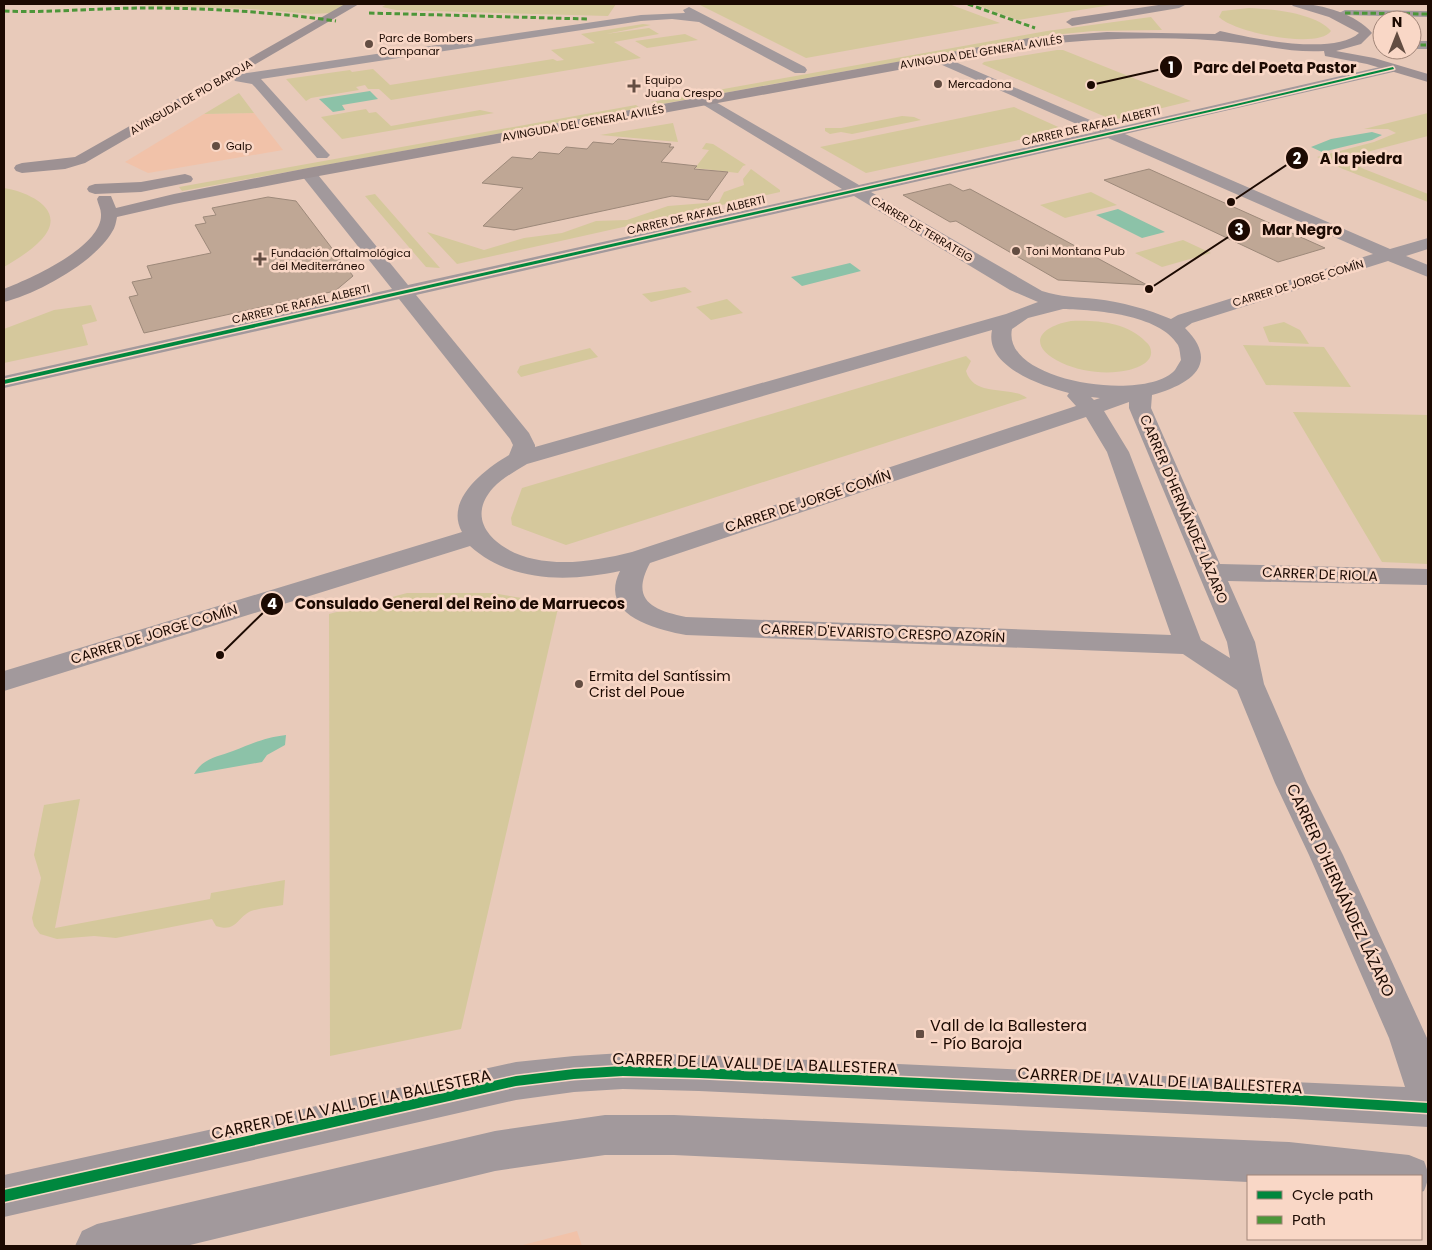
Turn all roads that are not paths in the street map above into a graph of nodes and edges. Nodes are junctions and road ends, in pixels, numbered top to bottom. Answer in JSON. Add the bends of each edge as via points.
{"nodes":[{"id":1,"x":353,"y":4,"type":"edge"},
{"id":2,"x":365,"y":4,"type":"edge"},
{"id":3,"x":679,"y":4,"type":"edge"},
{"id":4,"x":1297,"y":4,"type":"edge"},
{"id":5,"x":669,"y":7,"type":"edge"},
{"id":6,"x":1179,"y":8,"type":"edge"},
{"id":7,"x":1345,"y":12,"type":"edge"},
{"id":8,"x":1428,"y":14,"type":"edge"},
{"id":9,"x":641,"y":18,"type":"junction"},
{"id":10,"x":703,"y":20,"type":"junction"},
{"id":11,"x":1190,"y":24,"type":"dead end"},
{"id":12,"x":1366,"y":33,"type":"junction"},
{"id":13,"x":1372,"y":36,"type":"edge"},
{"id":14,"x":1237,"y":39,"type":"junction"},
{"id":15,"x":1303,"y":47,"type":"junction"},
{"id":16,"x":937,"y":58,"type":"junction"},
{"id":17,"x":1393,"y":68,"type":"junction"},
{"id":18,"x":800,"y":70,"type":"junction"},
{"id":19,"x":782,"y":73,"type":"dead end"},
{"id":20,"x":240,"y":78,"type":"junction"},
{"id":21,"x":1428,"y":78,"type":"edge"},
{"id":22,"x":707,"y":100,"type":"junction"},
{"id":23,"x":685,"y":104,"type":"junction"},
{"id":24,"x":1110,"y":133,"type":"junction"},
{"id":25,"x":327,"y":154,"type":"joint"},
{"id":26,"x":784,"y":164,"type":"dead end"},
{"id":27,"x":4,"y":166,"type":"edge"},
{"id":28,"x":305,"y":166,"type":"junction"},
{"id":29,"x":22,"y":168,"type":"junction"},
{"id":30,"x":196,"y":177,"type":"dead end"},
{"id":31,"x":86,"y":180,"type":"junction"},
{"id":32,"x":815,"y":184,"type":"dead end"},
{"id":33,"x":857,"y":190,"type":"junction"},
{"id":34,"x":835,"y":196,"type":"junction"},
{"id":35,"x":110,"y":214,"type":"junction"},
{"id":36,"x":903,"y":238,"type":"dead end"},
{"id":37,"x":1428,"y":242,"type":"edge"},
{"id":38,"x":1388,"y":255,"type":"junction"},
{"id":39,"x":1428,"y":272,"type":"edge"},
{"id":40,"x":404,"y":292,"type":"junction"},
{"id":41,"x":4,"y":296,"type":"edge"},
{"id":42,"x":1063,"y":303,"type":"junction"},
{"id":43,"x":1011,"y":312,"type":"junction"},
{"id":44,"x":1174,"y":330,"type":"junction"},
{"id":45,"x":4,"y":382,"type":"edge"},
{"id":46,"x":1066,"y":385,"type":"junction"},
{"id":47,"x":1142,"y":391,"type":"junction"},
{"id":48,"x":1090,"y":408,"type":"junction"},
{"id":49,"x":519,"y":459,"type":"junction"},
{"id":50,"x":476,"y":536,"type":"junction"},
{"id":51,"x":640,"y":558,"type":"junction"},
{"id":52,"x":1211,"y":572,"type":"junction"},
{"id":53,"x":1428,"y":577,"type":"edge"},
{"id":54,"x":1189,"y":645,"type":"junction"},
{"id":55,"x":4,"y":681,"type":"edge"},
{"id":56,"x":1248,"y":684,"type":"junction"},
{"id":57,"x":1428,"y":1098,"type":"edge"},
{"id":58,"x":1428,"y":1108,"type":"edge"},
{"id":59,"x":1401,"y":1175,"type":"edge"},
{"id":60,"x":4,"y":1196,"type":"edge"},
{"id":61,"x":97,"y":1246,"type":"edge"}],
"edges":[{"from":1,"to":29,"type":"main road","name":"AVINGUDA DE PIO BAROJA","via":[[80,160]]},
{"from":2,"to":20,"type":"main road","name":"AVINGUDA DE PIO BAROJA"},
{"from":3,"to":10,"type":"street"},
{"from":4,"to":7,"type":"main road"},
{"from":5,"to":9,"type":"street"},
{"from":6,"to":18,"type":"main road","name":"AVINGUDA DEL GENERAL AVILÉS"},
{"from":7,"to":8,"type":"street"},
{"from":7,"to":12,"type":"main road"},
{"from":9,"to":10,"type":"street","via":[[674,14]]},
{"from":9,"to":20,"type":"street"},
{"from":10,"to":18,"type":"street"},
{"from":11,"to":14,"type":"main road"},
{"from":12,"to":13,"type":"main road"},
{"from":12,"to":15,"type":"main road","via":[[1364,38],[1346,46]]},
{"from":14,"to":15,"type":"main road"},
{"from":14,"to":16,"type":"main road","name":"AVINGUDA DEL GENERAL AVILÉS","via":[[1161,35],[1075,37]]},
{"from":15,"to":17,"type":"main road"},
{"from":16,"to":22,"type":"main road","name":"AVINGUDA DEL GENERAL AVILÉS"},
{"from":16,"to":24,"type":"street"},
{"from":17,"to":21,"type":"main road"},
{"from":17,"to":24,"type":"street","name":"CARRER DE RAFAEL ALBERTI"},
{"from":18,"to":19,"type":"main road","name":"AVINGUDA DEL GENERAL AVILÉS"},
{"from":20,"to":25,"type":"street","via":[[260,84]]},
{"from":20,"to":31,"type":"main road","name":"AVINGUDA DE PIO BAROJA","via":[[116,150]]},
{"from":22,"to":23,"type":"main road","name":"AVINGUDA DEL GENERAL AVILÉS"},
{"from":22,"to":33,"type":"street","name":"CARRER DE TERRATEIG"},
{"from":23,"to":26,"type":"street"},
{"from":23,"to":28,"type":"main road","name":"AVINGUDA DEL GENERAL AVILÉS"},
{"from":24,"to":33,"type":"street","name":"CARRER DE RAFAEL ALBERTI"},
{"from":24,"to":38,"type":"street"},
{"from":25,"to":28,"type":"main road","name":"AVINGUDA DEL GENERAL AVILÉS"},
{"from":27,"to":29,"type":"main road"},
{"from":28,"to":35,"type":"main road","name":"AVINGUDA DEL GENERAL AVILÉS"},
{"from":28,"to":40,"type":"street"},
{"from":29,"to":31,"type":"main road"},
{"from":30,"to":31,"type":"main road","via":[[141,187]]},
{"from":31,"to":35,"type":"main road","via":[[106,201]]},
{"from":32,"to":34,"type":"street","name":"CARRER DE TERRATEIG"},
{"from":33,"to":34,"type":"street","name":"CARRER DE RAFAEL ALBERTI"},
{"from":33,"to":42,"type":"street","name":"CARRER DE TERRATEIG","via":[[1035,296]]},
{"from":34,"to":36,"type":"street","name":"CARRER DE TERRATEIG"},
{"from":34,"to":40,"type":"street","name":"CARRER DE RAFAEL ALBERTI"},
{"from":35,"to":41,"type":"main road","via":[[100,238],[87,250],[49,276]]},
{"from":37,"to":38,"type":"street","name":"CARRER DE JORGE COMÍN"},
{"from":38,"to":39,"type":"street"},
{"from":38,"to":44,"type":"street","name":"CARRER DE JORGE COMÍN","via":[[1185,319]]},
{"from":40,"to":45,"type":"street","name":"CARRER DE RAFAEL ALBERTI"},
{"from":40,"to":49,"type":"street","via":[[521,438],[524,445]]},
{"from":42,"to":43,"type":"street"},
{"from":42,"to":44,"type":"street","via":[[1126,309]]},
{"from":43,"to":46,"type":"street","via":[[1002,329],[1005,352],[1019,365],[1043,378]]},
{"from":43,"to":49,"type":"street"},
{"from":44,"to":47,"type":"street","via":[[1188,346],[1191,360],[1182,375],[1165,385]]},
{"from":46,"to":47,"type":"street","via":[[1095,391]]},
{"from":46,"to":48,"type":"street"},
{"from":47,"to":48,"type":"street","name":"CARRER DE JORGE COMÍN"},
{"from":47,"to":52,"type":"street","name":"CARRER D'HERNÁNDEZ LÁZARO","via":[[1140,408]]},
{"from":48,"to":51,"type":"street","name":"CARRER DE JORGE COMÍN"},
{"from":48,"to":54,"type":"street","via":[[1118,452]]},
{"from":49,"to":50,"type":"street","via":[[481,485],[473,499],[468,517]]},
{"from":50,"to":51,"type":"street","name":"CARRER DE JORGE COMÍN","via":[[490,550],[516,563],[549,570],[582,571]]},
{"from":50,"to":55,"type":"street","name":"CARRER DE JORGE COMÍN"},
{"from":51,"to":54,"type":"street","name":"CARRER D'EVARISTO CRESPO AZORÍN","via":[[630,572],[627,584],[630,598],[641,612],[661,622],[686,626]]},
{"from":52,"to":53,"type":"street","name":"CARRER DE RIOLA"},
{"from":52,"to":56,"type":"street","name":"CARRER D'HERNÁNDEZ LÁZARO","via":[[1241,642]]},
{"from":54,"to":56,"type":"street"},
{"from":56,"to":57,"type":"street","name":"CARRER D'HERNÁNDEZ LÁZARO","via":[[1408,1038]]},
{"from":58,"to":60,"type":"street","name":"CARRER DE LA VALL DE LA BALLESTERA","via":[[878,1081],[624,1071],[574,1074],[516,1081]]},
{"from":59,"to":61,"type":"street","via":[[1289,1163],[684,1135],[605,1135],[495,1151]]}]}
